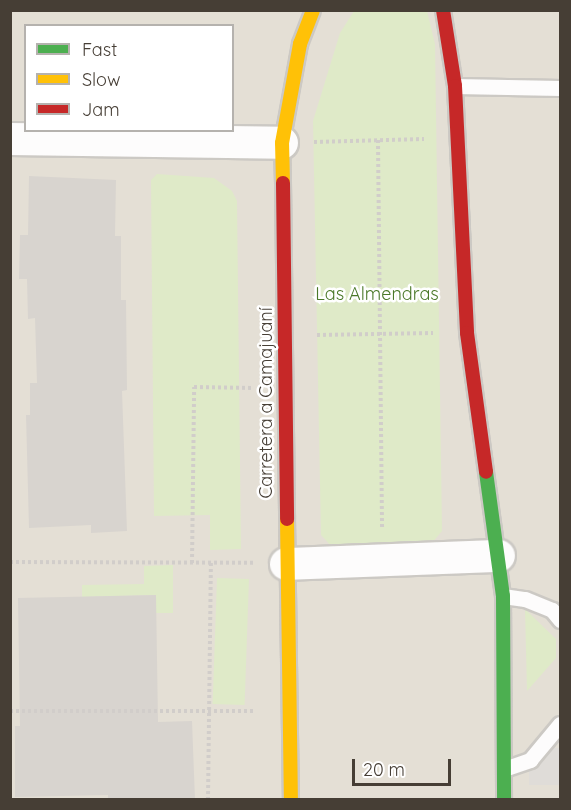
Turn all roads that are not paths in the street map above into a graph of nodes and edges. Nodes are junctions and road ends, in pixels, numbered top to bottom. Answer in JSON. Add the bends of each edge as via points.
{"nodes":[{"id":1,"x":313,"y":10,"type":"edge"},
{"id":2,"x":443,"y":10,"type":"edge"},
{"id":3,"x":455,"y":86,"type":"junction"},
{"id":4,"x":561,"y":88,"type":"edge"},
{"id":5,"x":10,"y":139,"type":"edge"},
{"id":6,"x":282,"y":143,"type":"junction"},
{"id":7,"x":499,"y":556,"type":"junction"},
{"id":8,"x":286,"y":564,"type":"junction"},
{"id":9,"x":503,"y":596,"type":"junction"},
{"id":10,"x":561,"y":620,"type":"edge"},
{"id":11,"x":561,"y":724,"type":"edge"},
{"id":12,"x":504,"y":769,"type":"junction"},
{"id":13,"x":291,"y":800,"type":"edge"},
{"id":14,"x":504,"y":800,"type":"edge"}],
"edges":[{"from":1,"to":6,"type":"main road","name":"Carretera a Camajuaní","via":[[300,44]]},
{"from":2,"to":3,"type":"main road"},
{"from":3,"to":4,"type":"lane"},
{"from":3,"to":7,"type":"main road","via":[[467,333]]},
{"from":5,"to":6,"type":"street"},
{"from":6,"to":8,"type":"main road","name":"Carretera a Camajuaní"},
{"from":7,"to":8,"type":"street"},
{"from":7,"to":9,"type":"main road"},
{"from":8,"to":13,"type":"main road","name":"Carretera a Camajuaní"},
{"from":9,"to":10,"type":"lane","via":[[543,606]]},
{"from":9,"to":12,"type":"main road"},
{"from":11,"to":12,"type":"lane","via":[[530,760]]},
{"from":12,"to":14,"type":"main road"}]}
